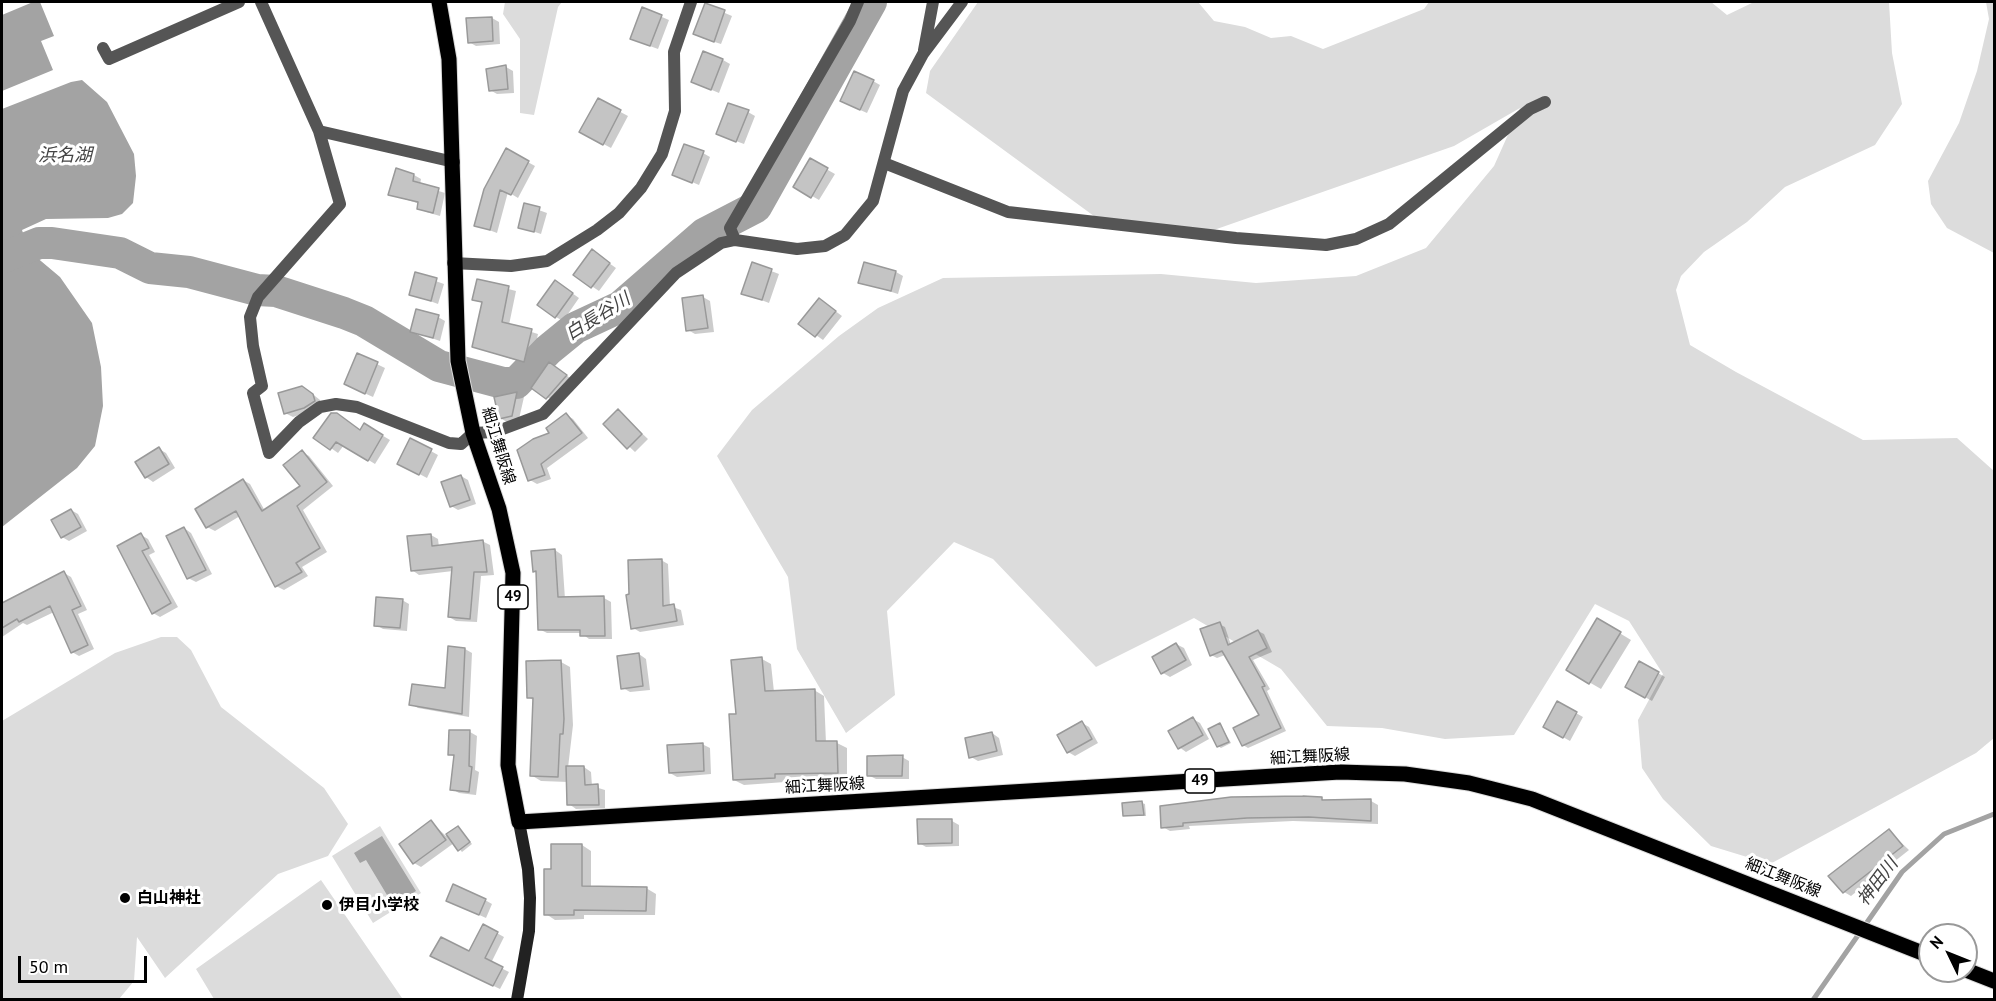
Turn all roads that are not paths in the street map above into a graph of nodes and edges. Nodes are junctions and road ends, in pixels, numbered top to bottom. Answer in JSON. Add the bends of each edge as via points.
{"nodes":[{"id":1,"x":239,"y":2,"type":"edge"},
{"id":2,"x":261,"y":2,"type":"edge"},
{"id":3,"x":439,"y":2,"type":"edge"},
{"id":4,"x":691,"y":2,"type":"edge"},
{"id":5,"x":858,"y":2,"type":"edge"},
{"id":6,"x":933,"y":2,"type":"edge"},
{"id":7,"x":962,"y":2,"type":"edge"},
{"id":8,"x":103,"y":48,"type":"dead end"},
{"id":9,"x":924,"y":54,"type":"junction"},
{"id":10,"x":1545,"y":102,"type":"dead end"},
{"id":11,"x":319,"y":131,"type":"junction"},
{"id":12,"x":454,"y":162,"type":"junction"},
{"id":13,"x":884,"y":163,"type":"junction"},
{"id":14,"x":735,"y":240,"type":"junction"},
{"id":15,"x":453,"y":263,"type":"junction"},
{"id":16,"x":473,"y":433,"type":"junction"},
{"id":17,"x":519,"y":822,"type":"junction"},
{"id":18,"x":1918,"y":951,"type":"edge"},
{"id":19,"x":1978,"y":975,"type":"edge"},
{"id":20,"x":1995,"y":981,"type":"edge"},
{"id":21,"x":517,"y":999,"type":"edge"}],
"edges":[{"from":1,"to":8,"type":"street","via":[[109,59]]},
{"from":2,"to":11,"type":"street"},
{"from":3,"to":12,"type":"main road","name":"細江舞阪線","number":"49","via":[[449,59]]},
{"from":4,"to":15,"type":"street","via":[[674,52],[675,111],[662,154],[641,188],[619,213],[547,261],[511,266]]},
{"from":5,"to":14,"type":"street","via":[[730,228]]},
{"from":6,"to":9,"type":"street"},
{"from":7,"to":9,"type":"street"},
{"from":9,"to":13,"type":"street","via":[[903,91]]},
{"from":10,"to":13,"type":"street","via":[[1530,109],[1389,224],[1356,239],[1326,245],[1008,212]]},
{"from":11,"to":12,"type":"street"},
{"from":11,"to":16,"type":"street","via":[[340,204],[269,283],[250,317],[262,386],[253,393],[269,453],[320,406],[336,404],[357,407],[449,443],[460,444]]},
{"from":12,"to":15,"type":"main road","name":"細江舞阪線","number":"49"},
{"from":13,"to":14,"type":"street","via":[[873,201],[861,219],[825,246],[797,249]]},
{"from":14,"to":16,"type":"street","via":[[721,243],[676,273],[543,414],[495,432]]},
{"from":15,"to":16,"type":"main road","name":"細江舞阪線","number":"49","via":[[458,361]]},
{"from":16,"to":17,"type":"main road","name":"細江舞阪線","number":"49","via":[[499,509],[513,573],[508,765]]},
{"from":17,"to":18,"type":"main road","name":"細江舞阪線","number":"49","via":[[1334,773],[1405,774],[1469,783],[1533,799]]},
{"from":17,"to":21,"type":"main road","via":[[530,898],[529,931]]},
{"from":19,"to":20,"type":"main road"}]}
